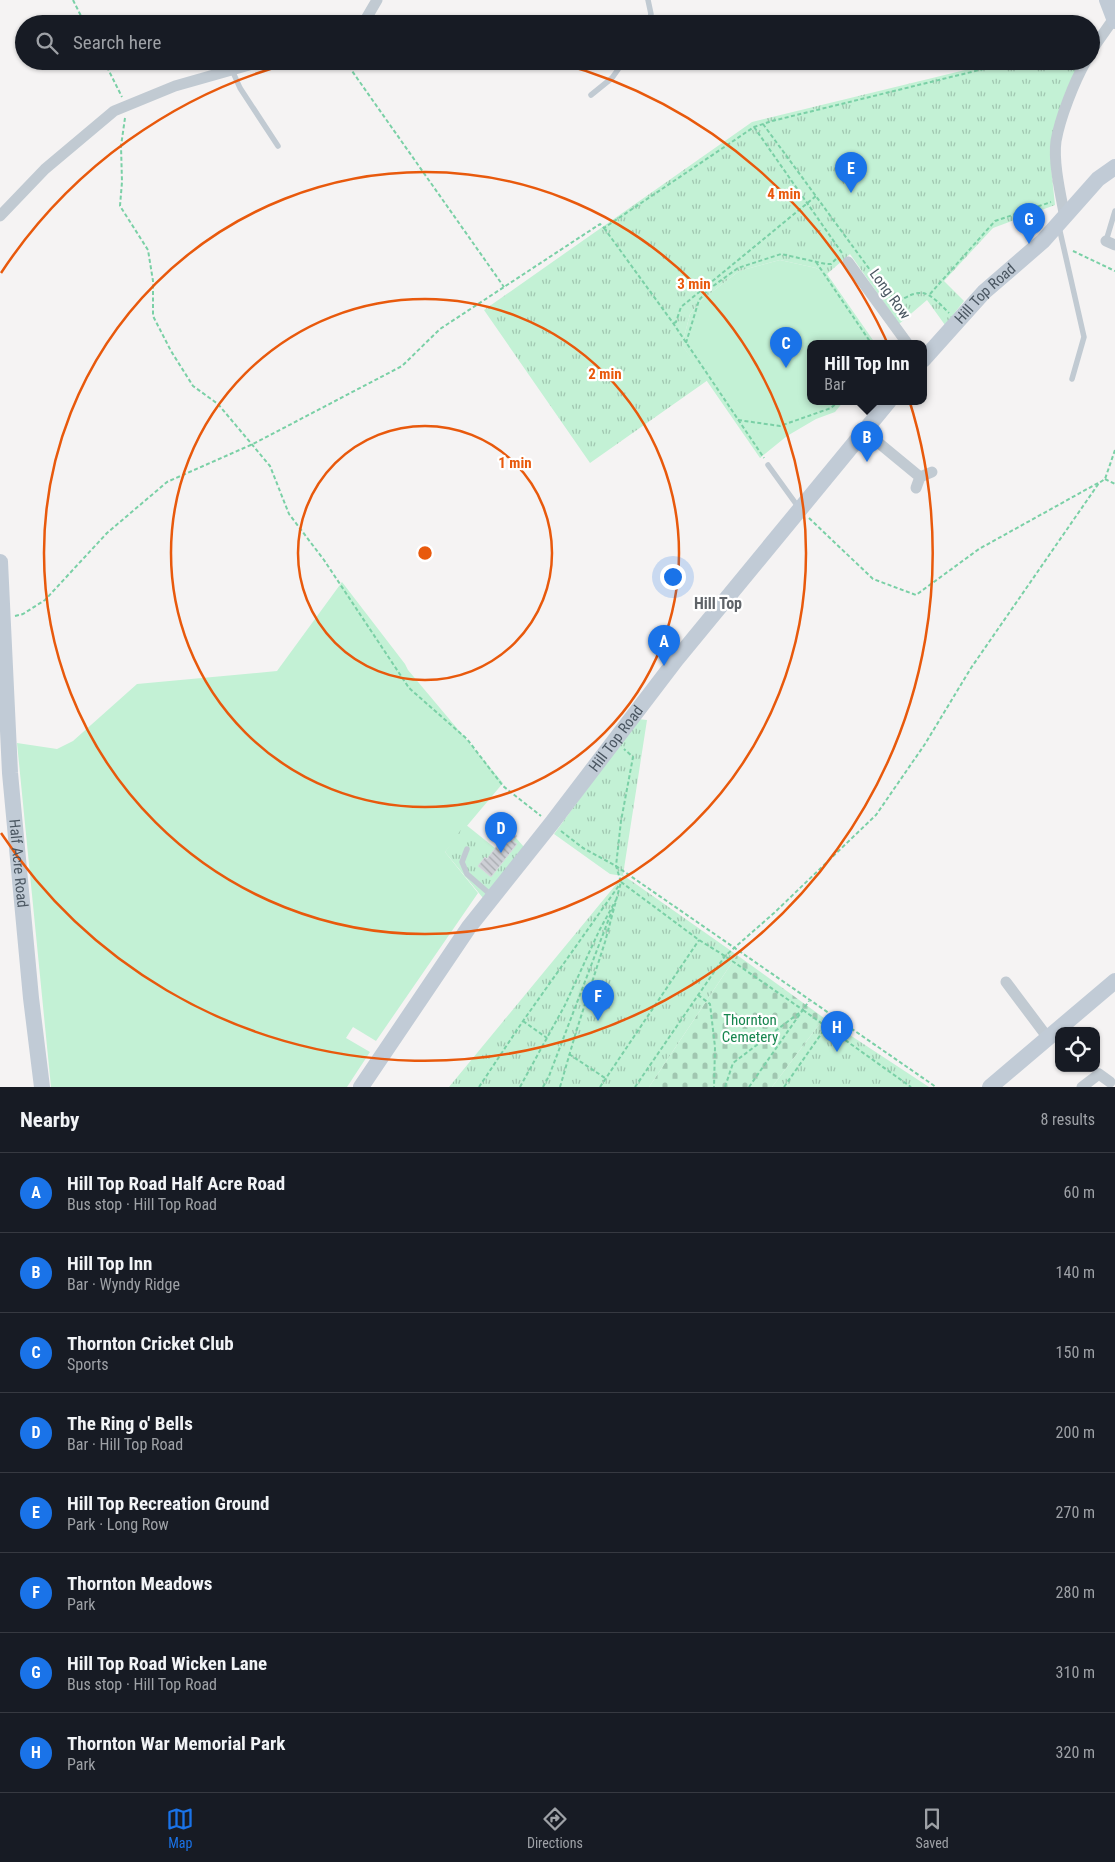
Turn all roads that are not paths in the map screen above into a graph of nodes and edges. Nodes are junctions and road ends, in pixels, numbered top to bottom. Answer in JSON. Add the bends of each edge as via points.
{"nodes":[{"id":1,"x":377,"y":0,"type":"edge"},
{"id":2,"x":648,"y":0,"type":"edge"},
{"id":3,"x":1107,"y":0,"type":"edge"},
{"id":4,"x":368,"y":15,"type":"edge"},
{"id":5,"x":650,"y":15,"type":"edge"},
{"id":6,"x":1114,"y":19,"type":"edge"},
{"id":7,"x":1100,"y":38,"type":"edge"},
{"id":8,"x":232,"y":70,"type":"joint"},
{"id":9,"x":618,"y":70,"type":"edge"},
{"id":10,"x":1082,"y":70,"type":"edge"},
{"id":11,"x":591,"y":95,"type":"dead end"},
{"id":12,"x":278,"y":146,"type":"dead end"},
{"id":13,"x":1115,"y":168,"type":"edge"},
{"id":14,"x":1115,"y":211,"type":"edge"},
{"id":15,"x":0,"y":216,"type":"edge"},
{"id":16,"x":1062,"y":221,"type":"junction"},
{"id":17,"x":1110,"y":243,"type":"edge"},
{"id":18,"x":848,"y":262,"type":"dead end"},
{"id":19,"x":905,"y":340,"type":"edge"},
{"id":20,"x":927,"y":356,"type":"edge"},
{"id":21,"x":1072,"y":379,"type":"dead end"},
{"id":22,"x":885,"y":405,"type":"edge"},
{"id":23,"x":864,"y":430,"type":"junction"},
{"id":24,"x":768,"y":464,"type":"road end"},
{"id":25,"x":932,"y":472,"type":"dead end"},
{"id":26,"x":920,"y":477,"type":"junction"},
{"id":27,"x":916,"y":488,"type":"dead end"},
{"id":28,"x":800,"y":510,"type":"junction"},
{"id":29,"x":0,"y":562,"type":"edge"},
{"id":30,"x":1,"y":642,"type":"edge"},
{"id":31,"x":3,"y":682,"type":"edge"},
{"id":32,"x":468,"y":849,"type":"dead end"},
{"id":33,"x":492,"y":897,"type":"junction"},
{"id":34,"x":1115,"y":981,"type":"edge"},
{"id":35,"x":1006,"y":982,"type":"dead end"},
{"id":36,"x":1048,"y":1038,"type":"junction"},
{"id":37,"x":1110,"y":1082,"type":"dead end"},
{"id":38,"x":42,"y":1087,"type":"edge"},
{"id":39,"x":361,"y":1087,"type":"edge"},
{"id":40,"x":990,"y":1087,"type":"edge"},
{"id":41,"x":1082,"y":1087,"type":"edge"}],
"edges":[{"from":1,"to":4,"type":"street"},
{"from":2,"to":5,"type":"lane"},
{"from":3,"to":6,"type":"street"},
{"from":6,"to":7,"type":"street"},
{"from":8,"to":12,"type":"lane"},
{"from":8,"to":15,"type":"street","via":[[176,86],[114,111],[45,169]]},
{"from":9,"to":11,"type":"lane"},
{"from":10,"to":16,"type":"street","via":[[1056,142]]},
{"from":13,"to":16,"type":"street","name":"Hill Top Road","via":[[1098,180]]},
{"from":14,"to":17,"type":"lane"},
{"from":16,"to":20,"type":"street","name":"Hill Top Road","via":[[984,292]]},
{"from":16,"to":21,"type":"lane","via":[[1064,246],[1084,336]]},
{"from":18,"to":19,"type":"street","name":"Long Row"},
{"from":22,"to":23,"type":"street","name":"Hill Top Road"},
{"from":23,"to":26,"type":"street"},
{"from":23,"to":28,"type":"street","name":"Hill Top Road"},
{"from":24,"to":28,"type":"lane"},
{"from":25,"to":26,"type":"street"},
{"from":26,"to":27,"type":"street"},
{"from":28,"to":33,"type":"street","name":"Hill Top Road","via":[[676,660]]},
{"from":29,"to":30,"type":"street","name":"Half Acre Road"},
{"from":30,"to":31,"type":"street","name":"Half Acre Road"},
{"from":31,"to":38,"type":"street","name":"Half Acre Road"},
{"from":32,"to":33,"type":"lane","via":[[462,862],[467,874]]},
{"from":33,"to":39,"type":"street","name":"Hill Top Road"},
{"from":34,"to":36,"type":"street"},
{"from":35,"to":36,"type":"street"},
{"from":36,"to":40,"type":"street"},
{"from":37,"to":41,"type":"street","via":[[1099,1074]]}]}
